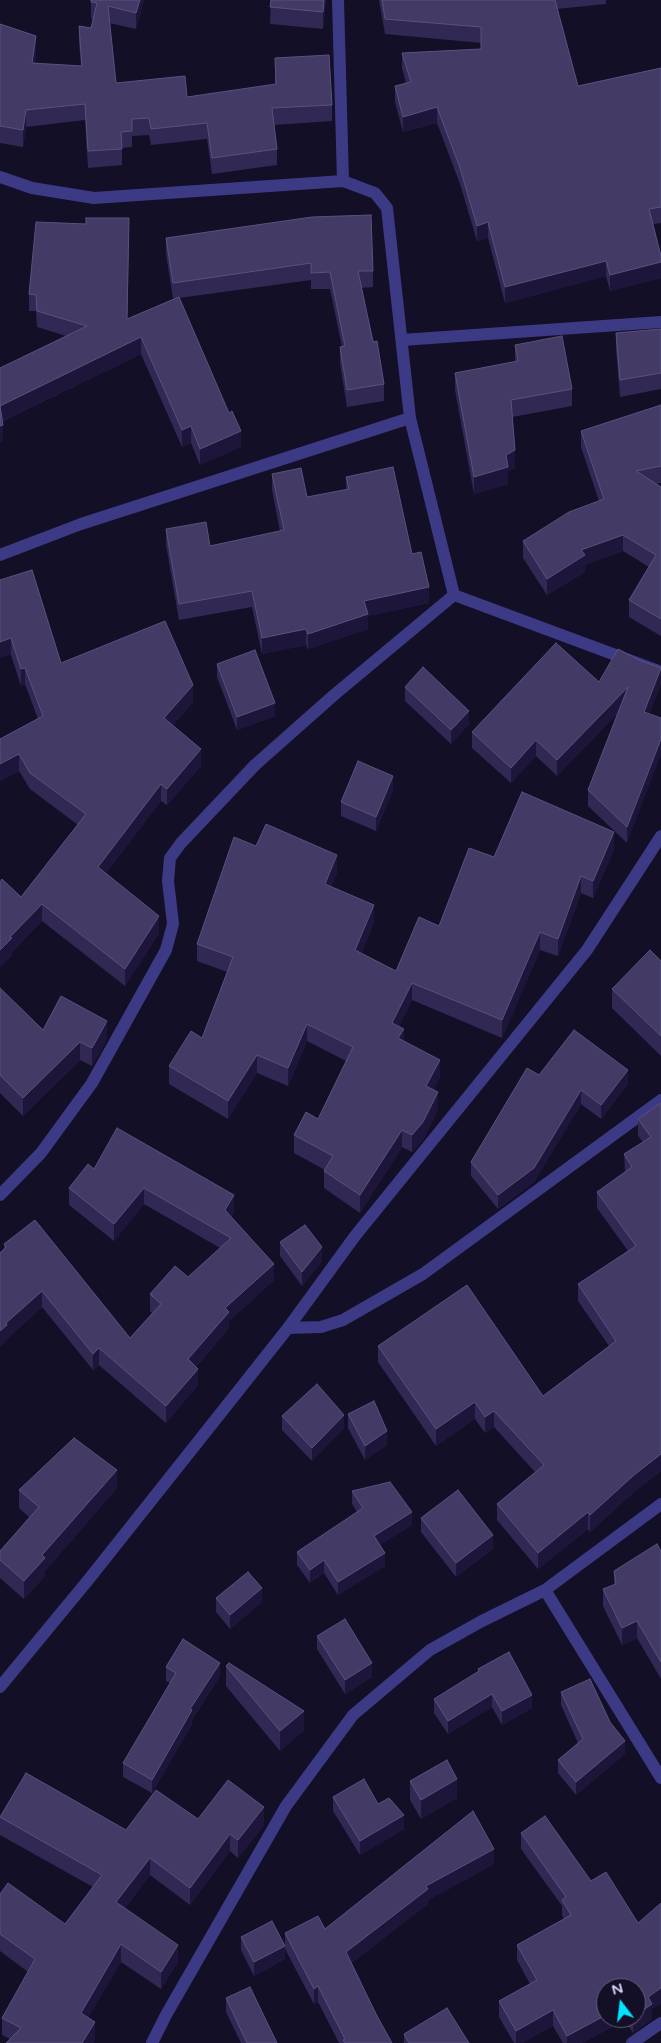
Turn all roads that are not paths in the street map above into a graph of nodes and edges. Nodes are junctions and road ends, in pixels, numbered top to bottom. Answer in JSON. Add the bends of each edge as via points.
{"nodes":[{"id":1,"x":338,"y":0,"type":"edge"},
{"id":2,"x":0,"y":177,"type":"edge"},
{"id":3,"x":343,"y":181,"type":"junction"},
{"id":4,"x":661,"y":322,"type":"edge"},
{"id":5,"x":402,"y":340,"type":"junction"},
{"id":6,"x":410,"y":418,"type":"junction"},
{"id":7,"x":0,"y":555,"type":"edge"},
{"id":8,"x":454,"y":595,"type":"junction"},
{"id":9,"x":661,"y":672,"type":"edge"},
{"id":10,"x":661,"y":836,"type":"edge"},
{"id":11,"x":661,"y":1100,"type":"edge"},
{"id":12,"x":0,"y":1195,"type":"edge"},
{"id":13,"x":288,"y":1328,"type":"junction"},
{"id":14,"x":661,"y":1504,"type":"edge"},
{"id":15,"x":545,"y":1590,"type":"junction"},
{"id":16,"x":0,"y":1687,"type":"edge"},
{"id":17,"x":661,"y":1778,"type":"edge"},
{"id":18,"x":661,"y":2023,"type":"edge"},
{"id":19,"x":152,"y":2043,"type":"edge"},
{"id":20,"x":632,"y":2043,"type":"edge"}],
"edges":[{"from":1,"to":3,"type":"street"},
{"from":2,"to":3,"type":"street","via":[[32,188],[94,198]]},
{"from":3,"to":5,"type":"street","via":[[375,193],[387,208]]},
{"from":4,"to":5,"type":"street"},
{"from":5,"to":6,"type":"street"},
{"from":6,"to":7,"type":"street","via":[[81,524]]},
{"from":6,"to":8,"type":"street"},
{"from":8,"to":9,"type":"street"},
{"from":8,"to":12,"type":"street","via":[[255,765],[181,843],[170,858],[168,881],[173,924],[166,950],[92,1083],[41,1153]]},
{"from":10,"to":13,"type":"street","via":[[587,950],[355,1236]]},
{"from":11,"to":13,"type":"street","via":[[423,1274],[343,1320],[321,1327]]},
{"from":13,"to":16,"type":"street"},
{"from":14,"to":15,"type":"street"},
{"from":15,"to":17,"type":"street"},
{"from":15,"to":19,"type":"street","via":[[430,1650],[354,1715],[286,1806]]},
{"from":18,"to":20,"type":"street"}]}
